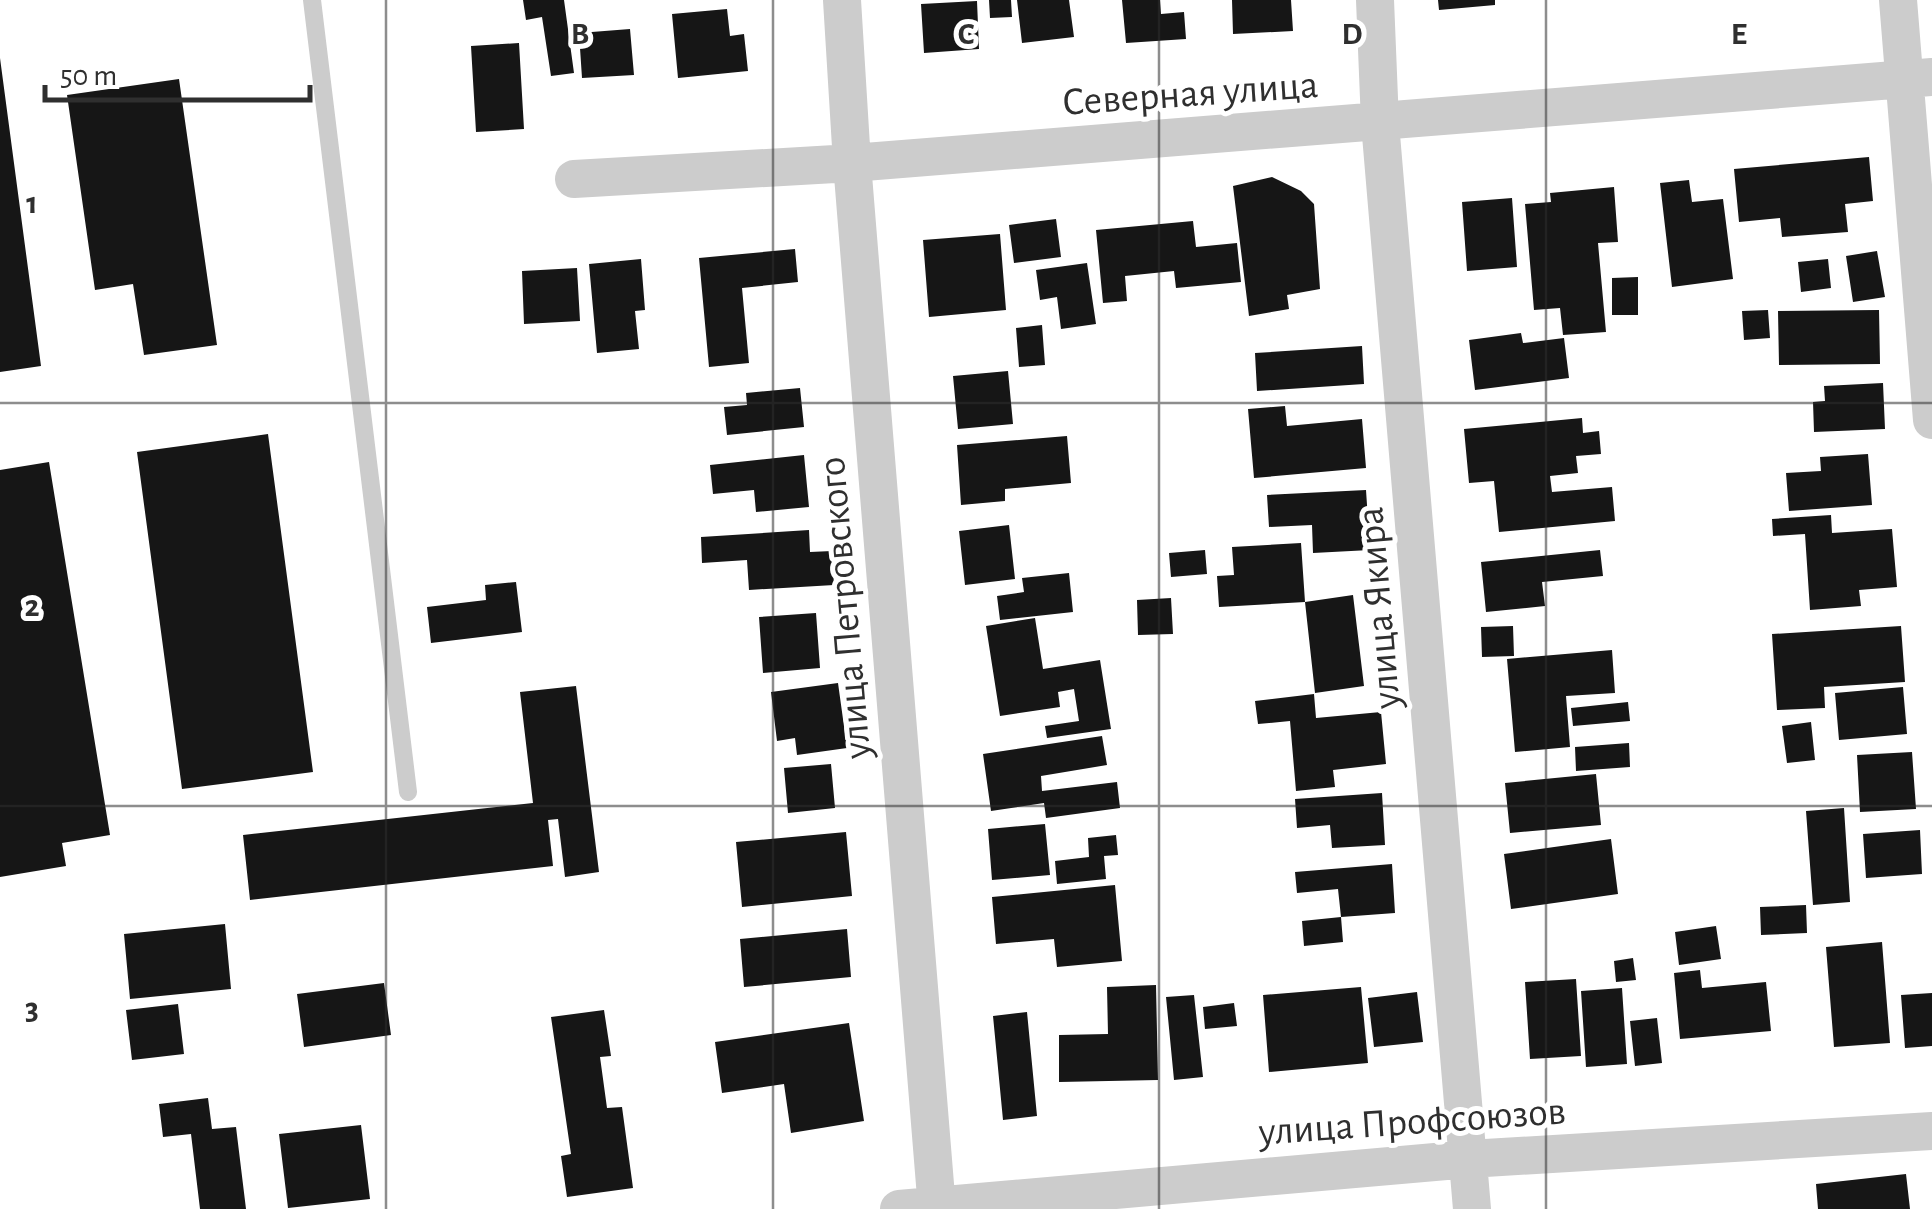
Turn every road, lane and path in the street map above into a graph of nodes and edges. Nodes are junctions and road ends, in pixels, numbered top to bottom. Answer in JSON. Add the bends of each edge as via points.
{"nodes":[{"id":1,"x":312,"y":0,"type":"edge"},
{"id":2,"x":842,"y":0,"type":"edge"},
{"id":3,"x":1375,"y":0,"type":"edge"},
{"id":4,"x":1898,"y":0,"type":"edge"},
{"id":5,"x":1918,"y":78,"type":"edge"},
{"id":6,"x":1380,"y":122,"type":"junction"},
{"id":7,"x":852,"y":163,"type":"junction"},
{"id":8,"x":574,"y":179,"type":"dead end"},
{"id":9,"x":1932,"y":420,"type":"edge"},
{"id":10,"x":408,"y":792,"type":"dead end"},
{"id":11,"x":1932,"y":1131,"type":"edge"},
{"id":12,"x":1468,"y":1159,"type":"junction"},
{"id":13,"x":937,"y":1207,"type":"edge"},
{"id":14,"x":899,"y":1209,"type":"edge"},
{"id":15,"x":1472,"y":1209,"type":"edge"}],
"edges":[{"from":1,"to":10,"type":"lane"},
{"from":2,"to":7,"type":"street","name":"улица Петровского"},
{"from":3,"to":6,"type":"street","name":"улица Якира"},
{"from":4,"to":5,"type":"street"},
{"from":5,"to":6,"type":"street","name":"Северная улица"},
{"from":5,"to":9,"type":"street"},
{"from":6,"to":7,"type":"street","name":"Северная улица"},
{"from":6,"to":12,"type":"street","name":"улица Якира"},
{"from":7,"to":8,"type":"street","name":"Северная улица"},
{"from":7,"to":13,"type":"street","name":"улица Петровского"},
{"from":11,"to":12,"type":"street","name":"улица Профсоюзов"},
{"from":12,"to":13,"type":"street","name":"улица Профсоюзов"},
{"from":12,"to":15,"type":"street","name":"улица Якира"},
{"from":13,"to":14,"type":"street","name":"улица Профсоюзов"}]}
